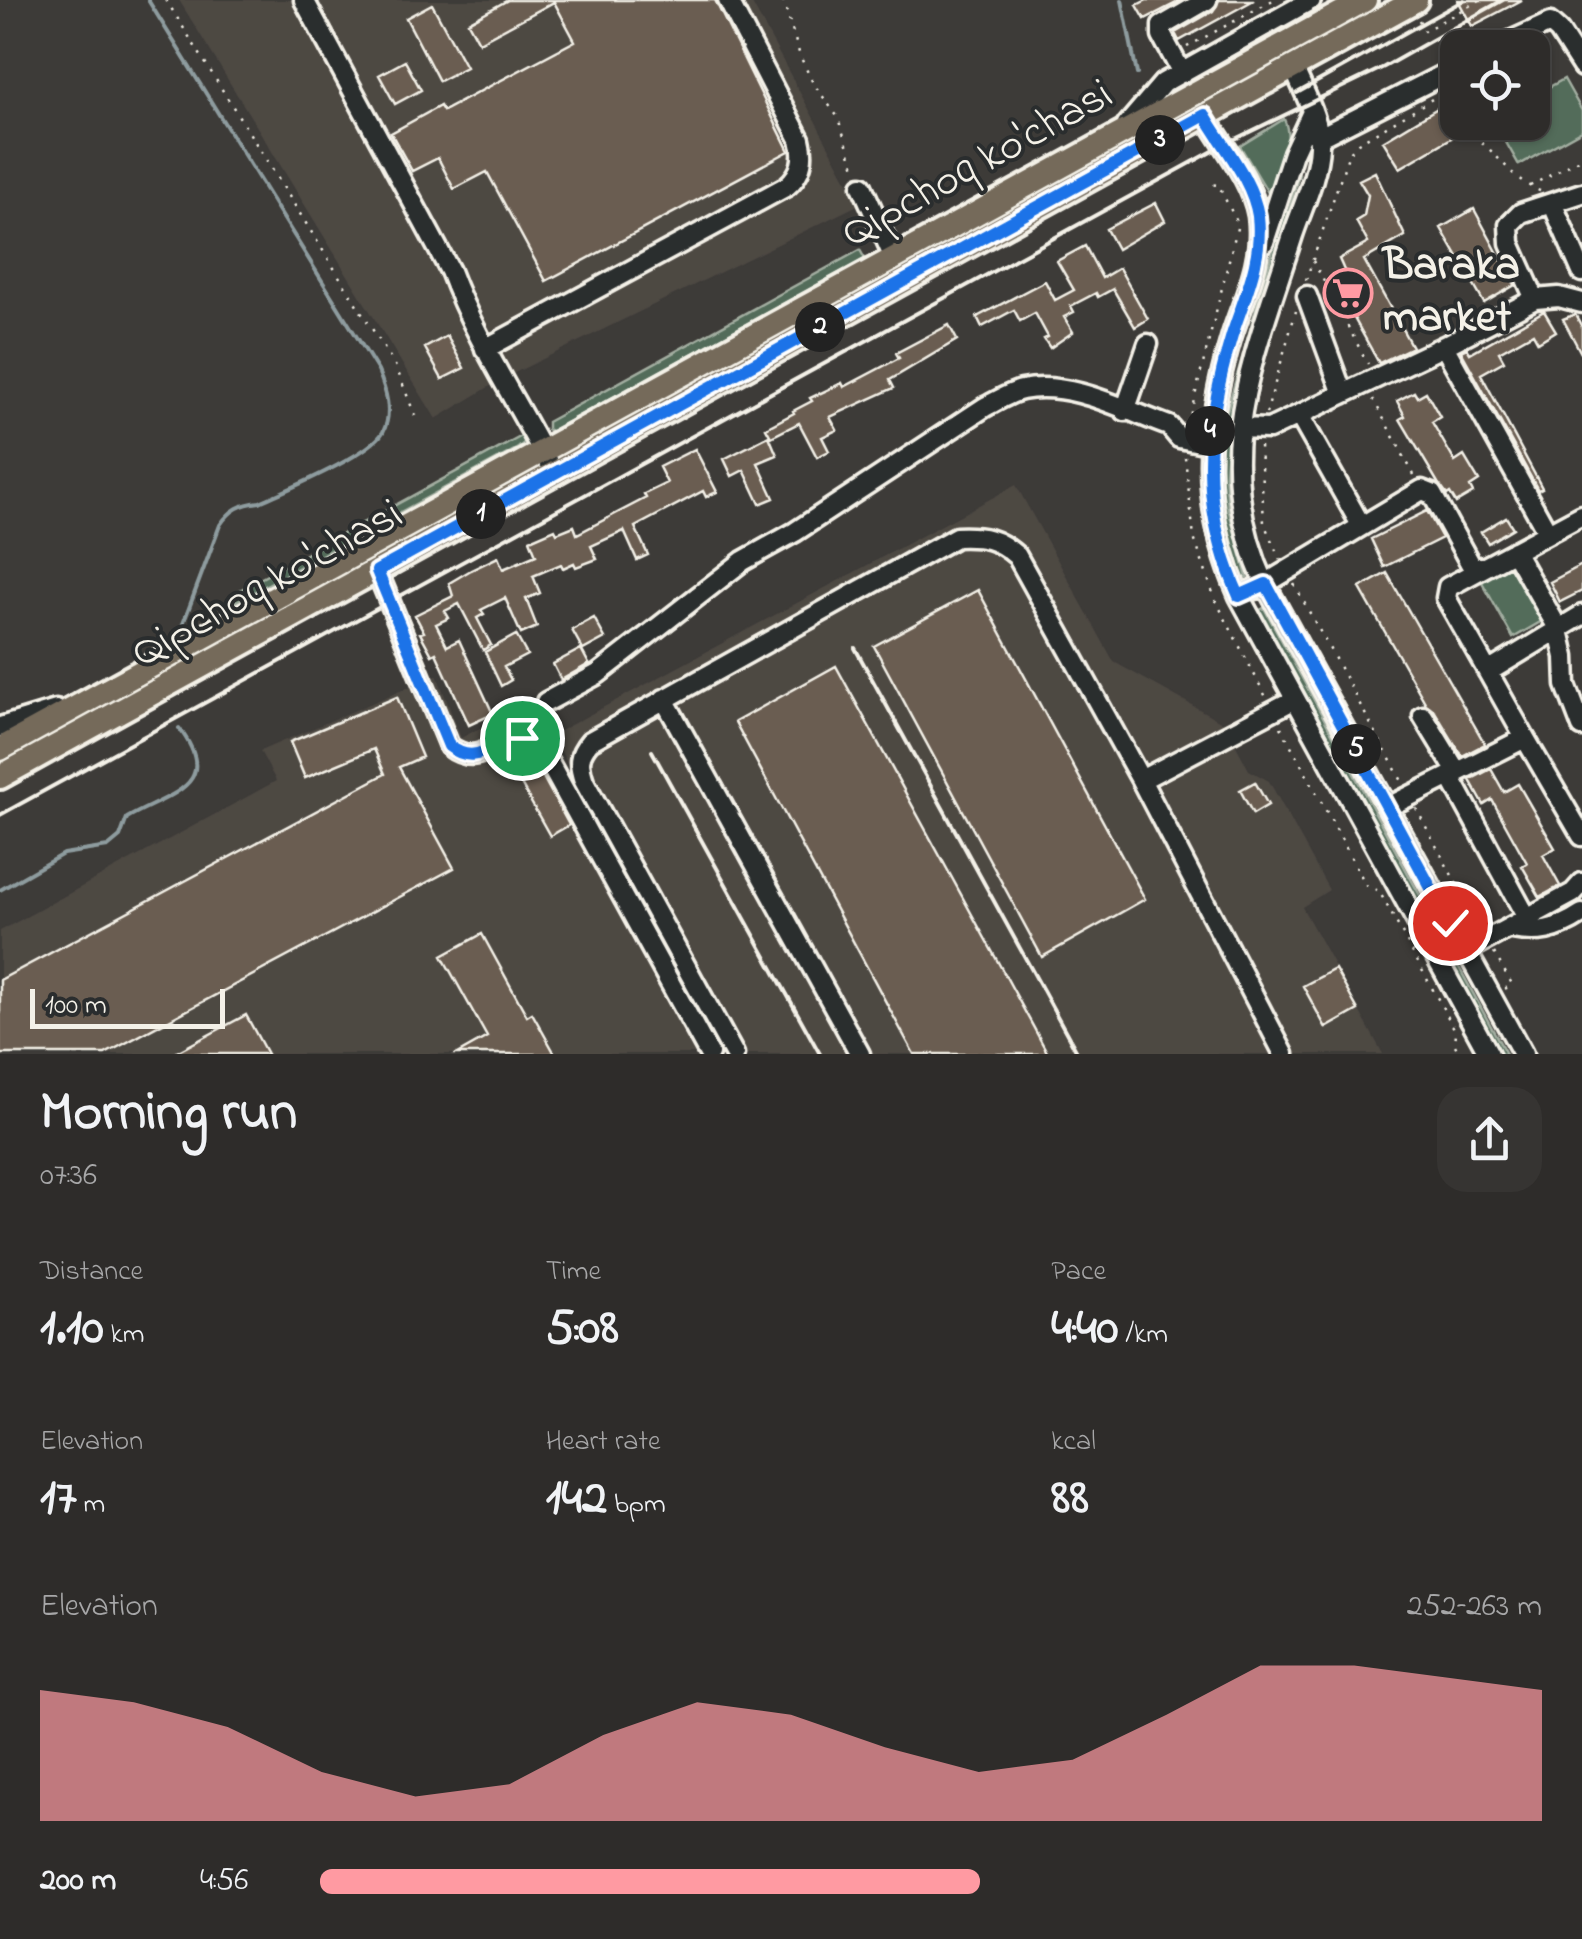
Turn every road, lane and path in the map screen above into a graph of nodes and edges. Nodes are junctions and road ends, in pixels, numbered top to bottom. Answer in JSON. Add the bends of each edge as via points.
{"nodes":[{"id":1,"x":166,"y":0,"type":"edge"},
{"id":2,"x":304,"y":0,"type":"edge"},
{"id":3,"x":728,"y":0,"type":"edge"},
{"id":4,"x":783,"y":0,"type":"edge"},
{"id":5,"x":1207,"y":0,"type":"edge"},
{"id":6,"x":1274,"y":0,"type":"edge"},
{"id":7,"x":1365,"y":0,"type":"edge"},
{"id":8,"x":1480,"y":0,"type":"edge"},
{"id":9,"x":1298,"y":3,"type":"edge"},
{"id":10,"x":1418,"y":10,"type":"edge"},
{"id":11,"x":1535,"y":30,"type":"edge"},
{"id":12,"x":1307,"y":32,"type":"junction"},
{"id":13,"x":1280,"y":44,"type":"junction"},
{"id":14,"x":1293,"y":66,"type":"junction"},
{"id":15,"x":1582,"y":68,"type":"edge"},
{"id":16,"x":1183,"y":74,"type":"junction"},
{"id":17,"x":1440,"y":76,"type":"edge"},
{"id":18,"x":1312,"y":112,"type":"junction"},
{"id":19,"x":1205,"y":115,"type":"junction"},
{"id":20,"x":1318,"y":138,"type":"junction"},
{"id":21,"x":1476,"y":140,"type":"edge"},
{"id":22,"x":1582,"y":158,"type":"edge"},
{"id":23,"x":862,"y":186,"type":"joint"},
{"id":24,"x":1528,"y":186,"type":"junction"},
{"id":25,"x":1582,"y":194,"type":"edge"},
{"id":26,"x":1552,"y":205,"type":"junction"},
{"id":27,"x":1259,"y":257,"type":"junction"},
{"id":28,"x":894,"y":258,"type":"junction"},
{"id":29,"x":1312,"y":259,"type":"dead end"},
{"id":30,"x":1582,"y":272,"type":"edge"},
{"id":31,"x":1308,"y":296,"type":"dead end"},
{"id":32,"x":1535,"y":299,"type":"junction"},
{"id":33,"x":1582,"y":303,"type":"edge"},
{"id":34,"x":1148,"y":344,"type":"dead end"},
{"id":35,"x":1444,"y":346,"type":"junction"},
{"id":36,"x":485,"y":349,"type":"junction"},
{"id":37,"x":1370,"y":381,"type":"junction"},
{"id":38,"x":1343,"y":394,"type":"junction"},
{"id":39,"x":1125,"y":410,"type":"junction"},
{"id":40,"x":1300,"y":416,"type":"junction"},
{"id":41,"x":416,"y":418,"type":"dead end"},
{"id":42,"x":1240,"y":428,"type":"junction"},
{"id":43,"x":1209,"y":444,"type":"junction"},
{"id":44,"x":549,"y":463,"type":"junction"},
{"id":45,"x":1422,"y":490,"type":"junction"},
{"id":46,"x":1582,"y":515,"type":"edge"},
{"id":47,"x":1361,"y":525,"type":"junction"},
{"id":48,"x":1548,"y":533,"type":"junction"},
{"id":49,"x":1514,"y":551,"type":"junction"},
{"id":50,"x":1483,"y":568,"type":"junction"},
{"id":51,"x":377,"y":571,"type":"junction"},
{"id":52,"x":1266,"y":584,"type":"junction"},
{"id":53,"x":1239,"y":596,"type":"junction"},
{"id":54,"x":1582,"y":615,"type":"edge"},
{"id":55,"x":232,"y":622,"type":"junction"},
{"id":56,"x":1559,"y":630,"type":"junction"},
{"id":57,"x":1246,"y":632,"type":"dead end"},
{"id":58,"x":1236,"y":639,"type":"dead end"},
{"id":59,"x":244,"y":644,"type":"junction"},
{"id":60,"x":1488,"y":672,"type":"junction"},
{"id":61,"x":99,"y":695,"type":"junction"},
{"id":62,"x":1295,"y":698,"type":"junction"},
{"id":63,"x":664,"y":700,"type":"junction"},
{"id":64,"x":546,"y":702,"type":"dead end"},
{"id":65,"x":1423,"y":716,"type":"dead end"},
{"id":66,"x":0,"y":727,"type":"edge"},
{"id":67,"x":1582,"y":727,"type":"edge"},
{"id":68,"x":1525,"y":738,"type":"junction"},
{"id":69,"x":0,"y":749,"type":"edge"},
{"id":70,"x":1453,"y":774,"type":"junction"},
{"id":71,"x":0,"y":777,"type":"edge"},
{"id":72,"x":1140,"y":780,"type":"junction"},
{"id":73,"x":1388,"y":807,"type":"junction"},
{"id":74,"x":1582,"y":836,"type":"edge"},
{"id":75,"x":1582,"y":883,"type":"edge"},
{"id":76,"x":1471,"y":912,"type":"dead end"},
{"id":77,"x":1582,"y":914,"type":"edge"},
{"id":78,"x":1460,"y":918,"type":"dead end"},
{"id":79,"x":1527,"y":918,"type":"junction"},
{"id":80,"x":1508,"y":928,"type":"junction"},
{"id":81,"x":1466,"y":951,"type":"junction"},
{"id":82,"x":1512,"y":984,"type":"dead end"},
{"id":83,"x":1514,"y":1004,"type":"dead end"},
{"id":84,"x":709,"y":1054,"type":"edge"},
{"id":85,"x":734,"y":1054,"type":"edge"},
{"id":86,"x":860,"y":1054,"type":"edge"},
{"id":87,"x":1284,"y":1054,"type":"edge"},
{"id":88,"x":1488,"y":1054,"type":"edge"},
{"id":89,"x":1522,"y":1054,"type":"edge"}],
"edges":[{"from":1,"to":41,"type":"path","via":[[396,367]]},
{"from":2,"to":36,"type":"street"},
{"from":3,"to":36,"type":"street","via":[[800,139],[796,176]]},
{"from":4,"to":23,"type":"path","via":[[800,56],[837,116]]},
{"from":5,"to":16,"type":"street","via":[[1162,26]]},
{"from":6,"to":16,"type":"path"},
{"from":7,"to":12,"type":"main road","name":"Qipchoq ko'chasi"},
{"from":8,"to":10,"type":"path","via":[[1424,31]]},
{"from":9,"to":12,"type":"street"},
{"from":9,"to":16,"type":"street"},
{"from":10,"to":14,"type":"main road","name":"Qipchoq ko'chasi"},
{"from":11,"to":15,"type":"street","via":[[1550,23]]},
{"from":12,"to":13,"type":"main road","name":"Qipchoq ko'chasi"},
{"from":13,"to":14,"type":"main road"},
{"from":13,"to":16,"type":"main road","name":"Qipchoq ko'chasi"},
{"from":14,"to":18,"type":"street"},
{"from":14,"to":19,"type":"main road","name":"Qipchoq ko'chasi"},
{"from":16,"to":19,"type":"main road"},
{"from":16,"to":28,"type":"main road","name":"Qipchoq ko'chasi","via":[[1122,131]]},
{"from":17,"to":20,"type":"street"},
{"from":18,"to":20,"type":"street"},
{"from":18,"to":27,"type":"street"},
{"from":19,"to":27,"type":"street","via":[[1253,200]]},
{"from":19,"to":44,"type":"main road","name":"Qipchoq ko'chasi"},
{"from":20,"to":42,"type":"street"},
{"from":21,"to":24,"type":"path"},
{"from":22,"to":24,"type":"path"},
{"from":23,"to":28,"type":"street"},
{"from":24,"to":26,"type":"path"},
{"from":25,"to":26,"type":"street"},
{"from":26,"to":30,"type":"street"},
{"from":26,"to":32,"type":"street","via":[[1522,213],[1508,232]]},
{"from":27,"to":43,"type":"street","via":[[1226,358]]},
{"from":28,"to":44,"type":"main road","name":"Qipchoq ko'chasi"},
{"from":29,"to":37,"type":"path"},
{"from":31,"to":38,"type":"street"},
{"from":32,"to":33,"type":"street"},
{"from":32,"to":35,"type":"street"},
{"from":34,"to":39,"type":"street"},
{"from":35,"to":37,"type":"street"},
{"from":35,"to":48,"type":"street"},
{"from":36,"to":44,"type":"street"},
{"from":37,"to":38,"type":"street"},
{"from":37,"to":45,"type":"path"},
{"from":38,"to":40,"type":"street"},
{"from":39,"to":43,"type":"street","via":[[1169,426],[1180,438]]},
{"from":39,"to":64,"type":"street","via":[[1045,388],[1018,391],[985,407],[743,561],[598,674]]},
{"from":40,"to":42,"type":"street","via":[[1269,429]]},
{"from":40,"to":47,"type":"street"},
{"from":42,"to":52,"type":"street","via":[[1238,496]]},
{"from":43,"to":53,"type":"street","via":[[1214,522]]},
{"from":44,"to":51,"type":"main road","name":"Qipchoq ko'chasi"},
{"from":44,"to":55,"type":"main road","name":"Qipchoq ko'chasi"},
{"from":45,"to":47,"type":"street"},
{"from":45,"to":50,"type":"street","via":[[1432,494],[1470,566]]},
{"from":46,"to":48,"type":"street"},
{"from":47,"to":52,"type":"street"},
{"from":48,"to":49,"type":"street"},
{"from":49,"to":50,"type":"street"},
{"from":49,"to":56,"type":"street"},
{"from":50,"to":60,"type":"street","via":[[1448,587],[1446,598]]},
{"from":51,"to":59,"type":"main road","name":"Qipchoq ko'chasi"},
{"from":51,"to":84,"type":"street","via":[[449,746],[473,756],[517,737],[541,748]]},
{"from":52,"to":53,"type":"street"},
{"from":52,"to":73,"type":"street"},
{"from":53,"to":62,"type":"street"},
{"from":54,"to":56,"type":"street"},
{"from":55,"to":59,"type":"main road"},
{"from":55,"to":61,"type":"main road","name":"Qipchoq ko'chasi"},
{"from":56,"to":60,"type":"street"},
{"from":56,"to":67,"type":"street","via":[[1566,685]]},
{"from":57,"to":58,"type":"path"},
{"from":59,"to":71,"type":"main road","name":"Qipchoq ko'chasi"},
{"from":60,"to":68,"type":"street"},
{"from":61,"to":66,"type":"street"},
{"from":61,"to":69,"type":"main road","name":"Qipchoq ko'chasi"},
{"from":62,"to":72,"type":"street"},
{"from":62,"to":88,"type":"street"},
{"from":63,"to":72,"type":"street","via":[[956,537],[984,536],[1017,556]]},
{"from":63,"to":85,"type":"street","via":[[590,740],[578,765]]},
{"from":63,"to":86,"type":"street"},
{"from":65,"to":70,"type":"street"},
{"from":68,"to":70,"type":"street"},
{"from":68,"to":74,"type":"street"},
{"from":70,"to":73,"type":"street"},
{"from":70,"to":79,"type":"street"},
{"from":72,"to":87,"type":"street"},
{"from":73,"to":81,"type":"street"},
{"from":75,"to":79,"type":"street"},
{"from":76,"to":78,"type":"path"},
{"from":77,"to":80,"type":"street","via":[[1560,928]]},
{"from":79,"to":80,"type":"street"},
{"from":80,"to":81,"type":"street"},
{"from":81,"to":89,"type":"street"},
{"from":82,"to":83,"type":"path","via":[[1506,988]]}]}
